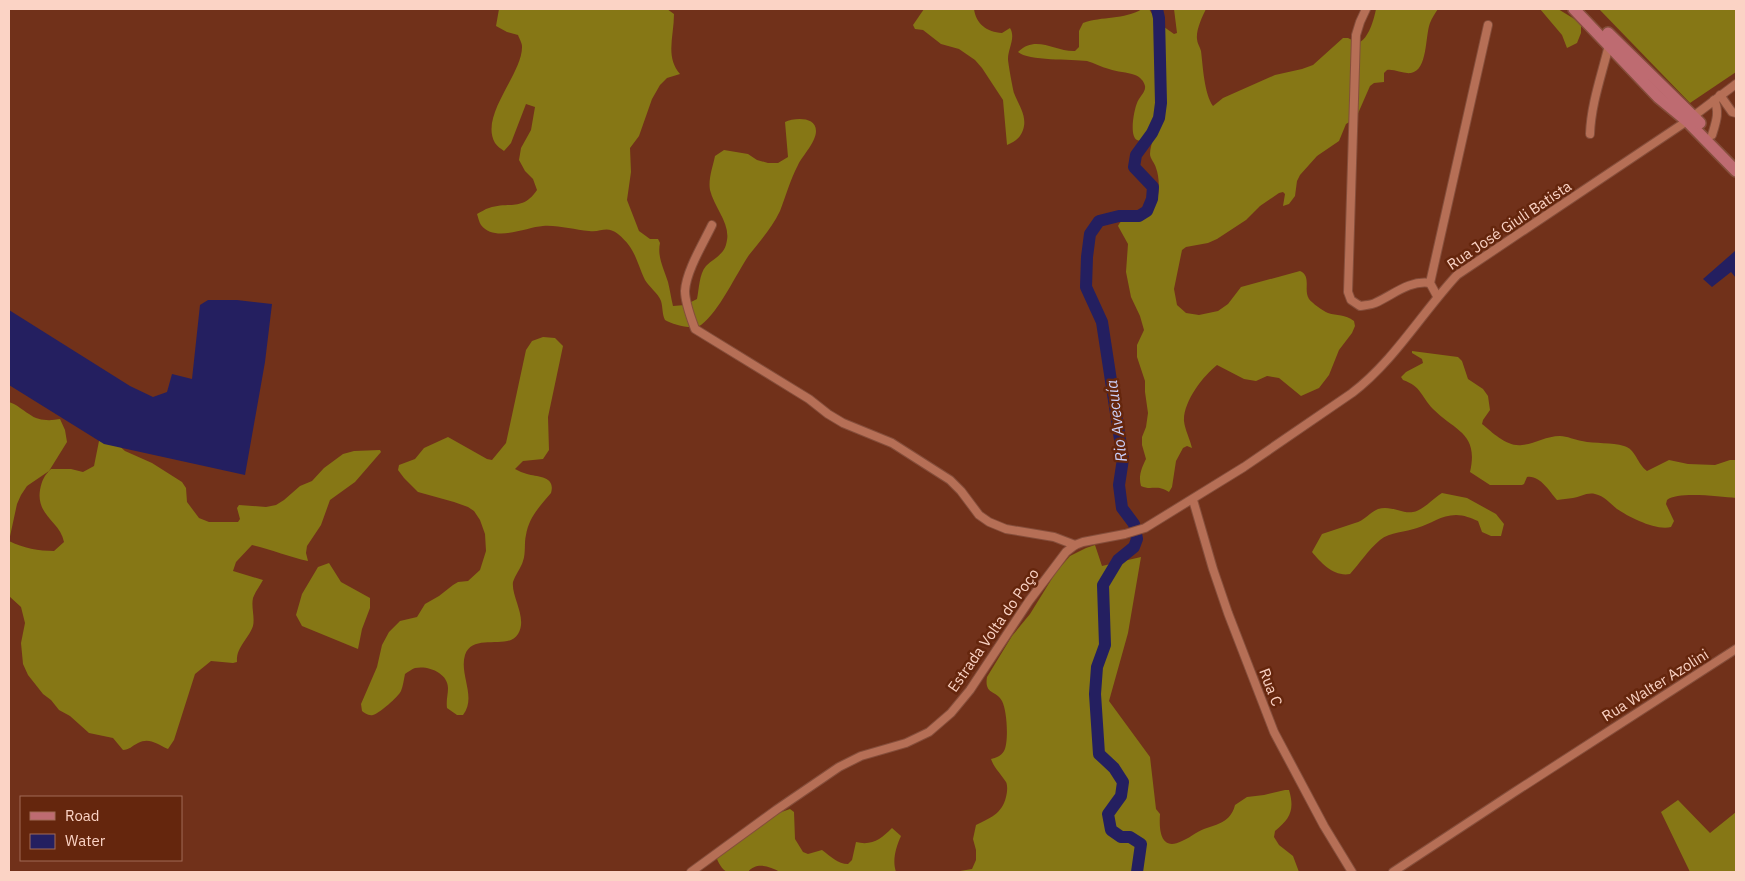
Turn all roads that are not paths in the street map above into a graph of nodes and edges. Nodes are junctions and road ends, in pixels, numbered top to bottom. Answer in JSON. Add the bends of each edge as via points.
{"nodes":[{"id":1,"x":1366,"y":9,"type":"edge"},
{"id":2,"x":1574,"y":9,"type":"edge"},
{"id":3,"x":1584,"y":9,"type":"edge"},
{"id":4,"x":1488,"y":26,"type":"dead end"},
{"id":5,"x":1609,"y":46,"type":"junction"},
{"id":6,"x":1736,"y":84,"type":"edge"},
{"id":7,"x":1717,"y":98,"type":"junction"},
{"id":8,"x":1734,"y":112,"type":"edge"},
{"id":9,"x":1690,"y":118,"type":"junction"},
{"id":10,"x":1716,"y":122,"type":"junction"},
{"id":11,"x":1590,"y":134,"type":"dead end"},
{"id":12,"x":1712,"y":135,"type":"junction"},
{"id":13,"x":1736,"y":160,"type":"edge"},
{"id":14,"x":1736,"y":171,"type":"edge"},
{"id":15,"x":712,"y":225,"type":"dead end"},
{"id":16,"x":1430,"y":284,"type":"junction"},
{"id":17,"x":1437,"y":296,"type":"junction"},
{"id":18,"x":1193,"y":500,"type":"junction"},
{"id":19,"x":1145,"y":528,"type":"joint"},
{"id":20,"x":1075,"y":545,"type":"junction"},
{"id":21,"x":1735,"y":652,"type":"edge"},
{"id":22,"x":691,"y":872,"type":"edge"},
{"id":23,"x":1352,"y":872,"type":"edge"},
{"id":24,"x":1393,"y":872,"type":"edge"}],
"edges":[{"from":1,"to":16,"type":"street","via":[[1356,35],[1348,292],[1351,300],[1360,306],[1374,304],[1402,288],[1421,282]]},
{"from":2,"to":5,"type":"main road"},
{"from":3,"to":9,"type":"main road"},
{"from":4,"to":16,"type":"street"},
{"from":5,"to":9,"type":"main road","via":[[1658,97]]},
{"from":5,"to":11,"type":"street","via":[[1590,122]]},
{"from":6,"to":7,"type":"street","name":"Rua José Giuli Batista"},
{"from":7,"to":8,"type":"street"},
{"from":7,"to":9,"type":"street","name":"Rua José Giuli Batista"},
{"from":7,"to":10,"type":"street"},
{"from":8,"to":10,"type":"street"},
{"from":9,"to":12,"type":"main road"},
{"from":9,"to":14,"type":"main road"},
{"from":9,"to":17,"type":"street","name":"Rua José Giuli Batista","via":[[1456,275]]},
{"from":10,"to":12,"type":"street"},
{"from":12,"to":13,"type":"main road"},
{"from":15,"to":20,"type":"street","via":[[692,267],[685,291],[696,329],[843,423],[892,442],[944,476],[989,522]]},
{"from":16,"to":17,"type":"street"},
{"from":17,"to":18,"type":"street","name":"Rua José Giuli Batista","via":[[1367,382]]},
{"from":18,"to":19,"type":"street","name":"Rua José Giuli Batista"},
{"from":18,"to":23,"type":"street","name":"Rua C","via":[[1228,613],[1274,732]]},
{"from":19,"to":20,"type":"street","name":"Estrada Volta do Poço"},
{"from":20,"to":22,"type":"street","name":"Estrada Volta do Poço","via":[[1059,560],[970,690],[929,732],[839,767]]},
{"from":21,"to":24,"type":"street","name":"Rua Walter Azolini"}]}
